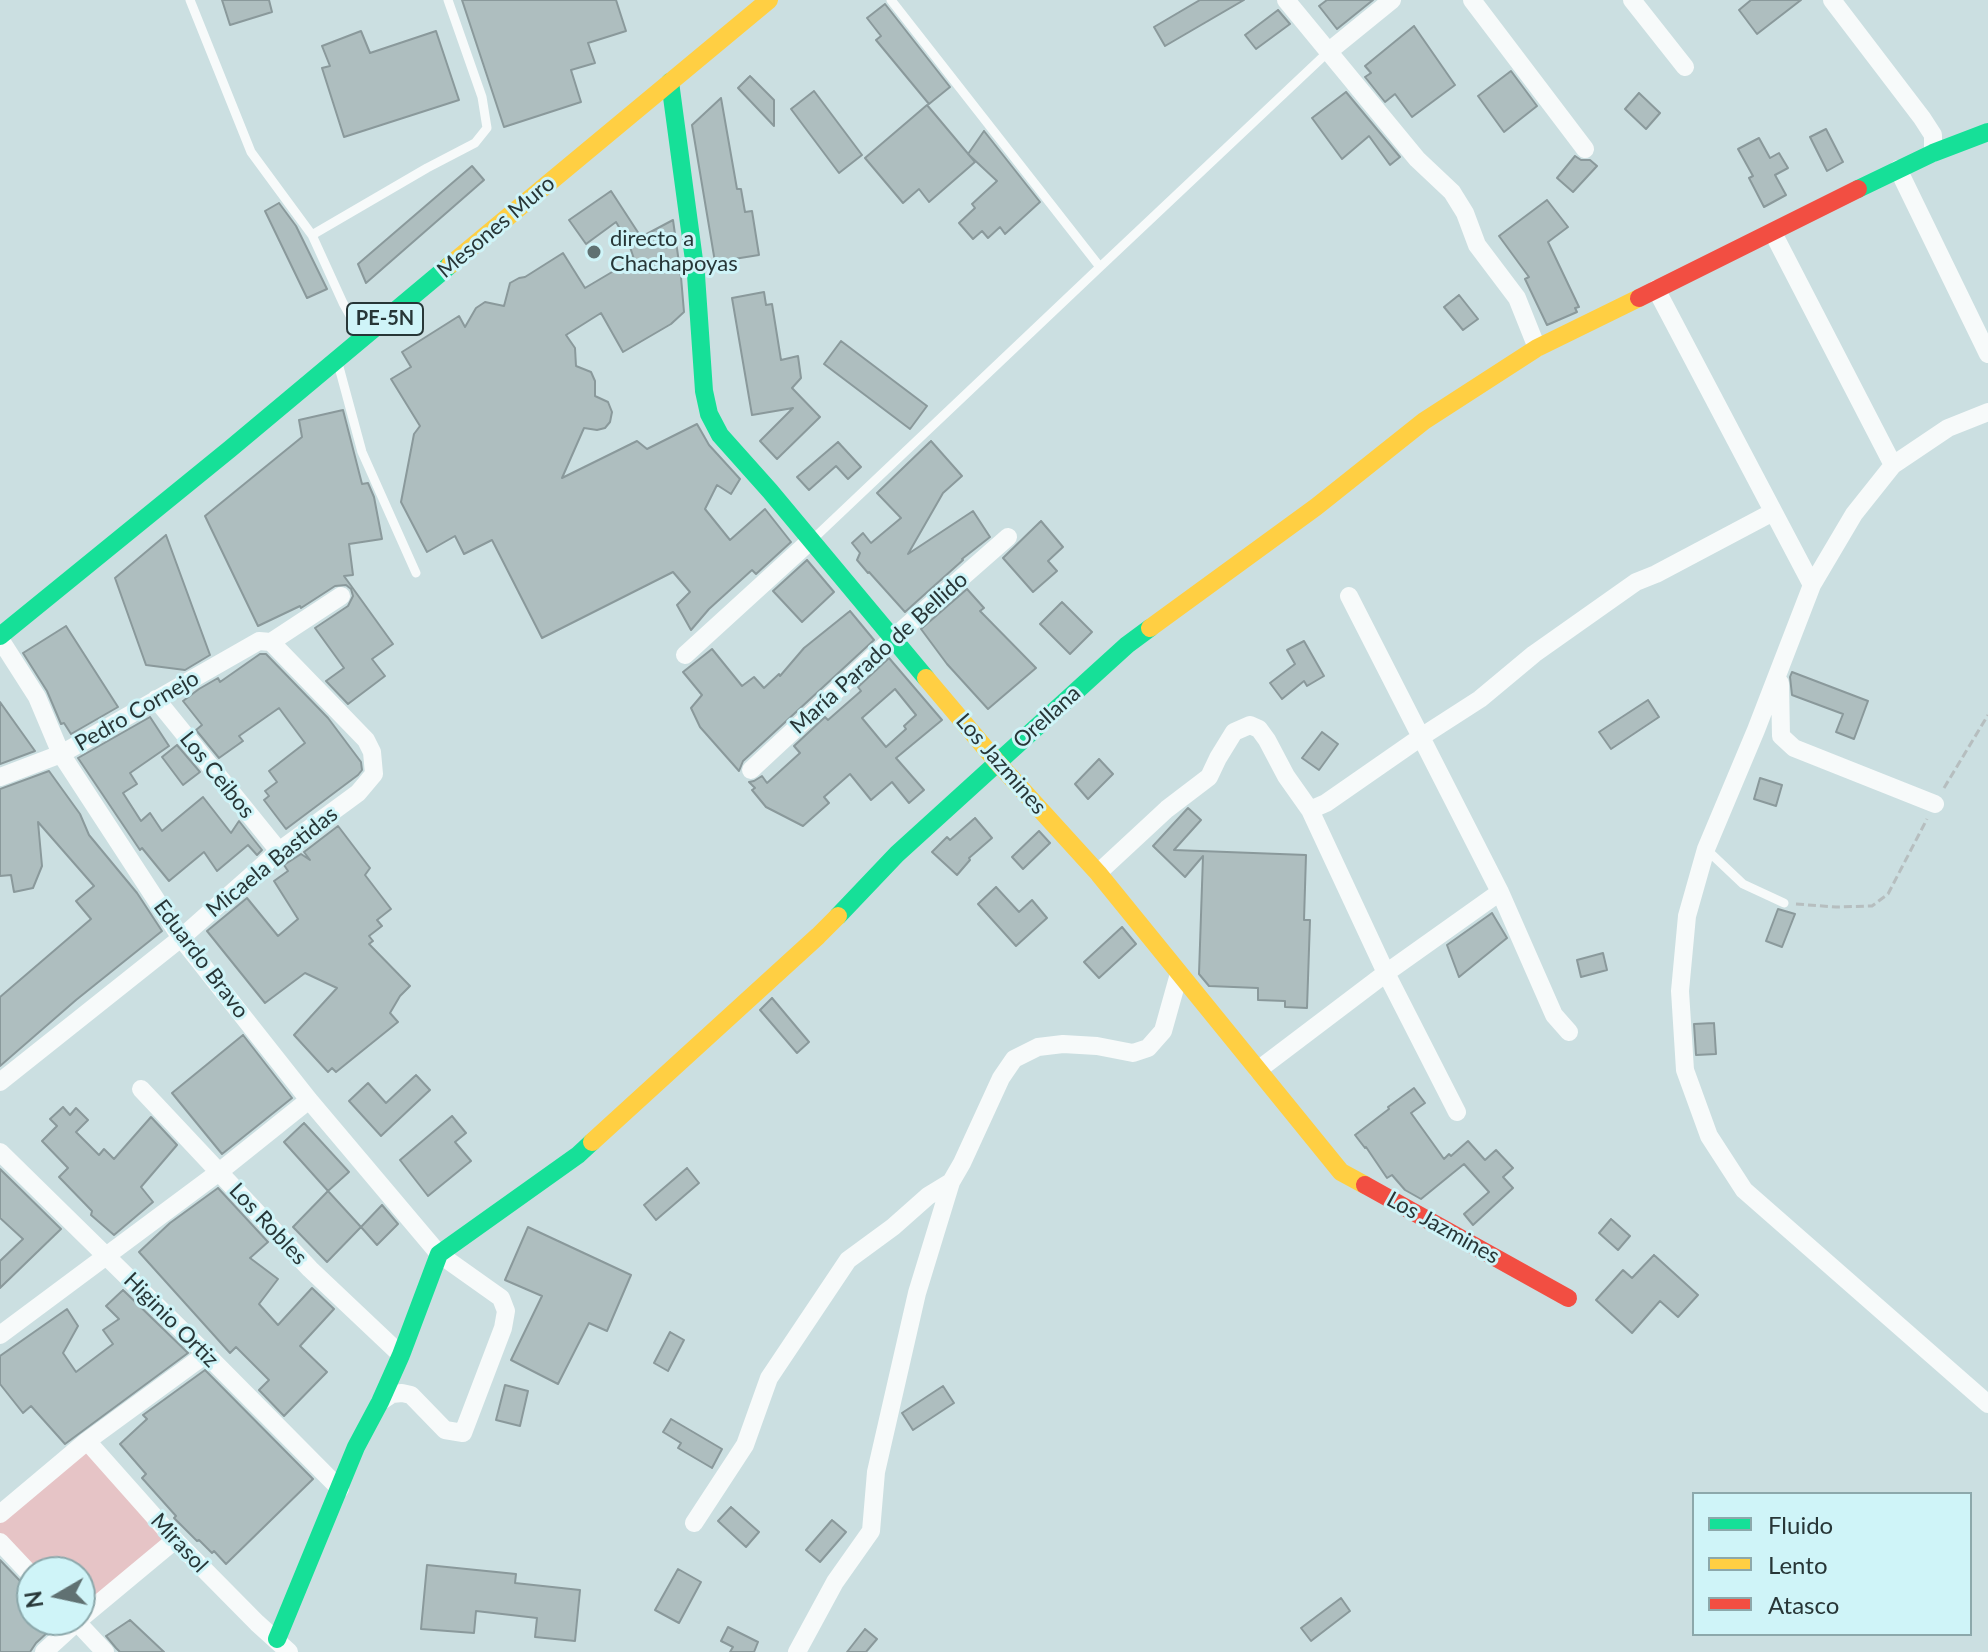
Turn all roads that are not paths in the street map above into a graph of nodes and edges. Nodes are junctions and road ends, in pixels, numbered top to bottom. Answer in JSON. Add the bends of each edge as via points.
{"nodes":[{"id":1,"x":190,"y":0,"type":"edge"},
{"id":2,"x":448,"y":0,"type":"edge"},
{"id":3,"x":769,"y":0,"type":"edge"},
{"id":4,"x":891,"y":0,"type":"edge"},
{"id":5,"x":1286,"y":0,"type":"edge"},
{"id":6,"x":1392,"y":0,"type":"edge"},
{"id":7,"x":1472,"y":0,"type":"edge"},
{"id":8,"x":1632,"y":0,"type":"edge"},
{"id":9,"x":1832,"y":0,"type":"edge"},
{"id":10,"x":1328,"y":52,"type":"junction"},
{"id":11,"x":1685,"y":67,"type":"dead end"},
{"id":12,"x":670,"y":82,"type":"junction"},
{"id":13,"x":1988,"y":132,"type":"edge"},
{"id":14,"x":1585,"y":149,"type":"dead end"},
{"id":15,"x":1933,"y":153,"type":"junction"},
{"id":16,"x":1898,"y":169,"type":"junction"},
{"id":17,"x":1773,"y":233,"type":"junction"},
{"id":18,"x":312,"y":235,"type":"junction"},
{"id":19,"x":1100,"y":267,"type":"junction"},
{"id":20,"x":1656,"y":289,"type":"junction"},
{"id":21,"x":362,"y":338,"type":"junction"},
{"id":22,"x":1537,"y":348,"type":"junction"},
{"id":23,"x":1988,"y":354,"type":"edge"},
{"id":24,"x":336,"y":360,"type":"junction"},
{"id":25,"x":1988,"y":412,"type":"edge"},
{"id":26,"x":1893,"y":465,"type":"junction"},
{"id":27,"x":1773,"y":512,"type":"junction"},
{"id":28,"x":1008,"y":537,"type":"dead end"},
{"id":29,"x":810,"y":541,"type":"junction"},
{"id":30,"x":416,"y":573,"type":"dead end"},
{"id":31,"x":1812,"y":585,"type":"junction"},
{"id":32,"x":341,"y":596,"type":"dead end"},
{"id":33,"x":1349,"y":596,"type":"dead end"},
{"id":34,"x":0,"y":638,"type":"edge"},
{"id":35,"x":893,"y":638,"type":"junction"},
{"id":36,"x":271,"y":642,"type":"junction"},
{"id":37,"x":685,"y":655,"type":"dead end"},
{"id":38,"x":1780,"y":672,"type":"junction"},
{"id":39,"x":156,"y":699,"type":"junction"},
{"id":40,"x":1421,"y":737,"type":"junction"},
{"id":41,"x":61,"y":754,"type":"junction"},
{"id":42,"x":997,"y":762,"type":"junction"},
{"id":43,"x":751,"y":770,"type":"dead end"},
{"id":44,"x":0,"y":777,"type":"edge"},
{"id":45,"x":1935,"y":804,"type":"road end"},
{"id":46,"x":1310,"y":810,"type":"junction"},
{"id":47,"x":1706,"y":849,"type":"junction"},
{"id":48,"x":279,"y":851,"type":"junction"},
{"id":49,"x":1098,"y":873,"type":"junction"},
{"id":50,"x":1500,"y":892,"type":"junction"},
{"id":51,"x":1784,"y":903,"type":"road end"},
{"id":52,"x":181,"y":938,"type":"junction"},
{"id":53,"x":1386,"y":973,"type":"junction"},
{"id":54,"x":1179,"y":974,"type":"junction"},
{"id":55,"x":1569,"y":1032,"type":"dead end"},
{"id":56,"x":1258,"y":1070,"type":"junction"},
{"id":57,"x":0,"y":1082,"type":"edge"},
{"id":58,"x":141,"y":1089,"type":"dead end"},
{"id":59,"x":309,"y":1100,"type":"junction"},
{"id":60,"x":1457,"y":1112,"type":"dead end"},
{"id":61,"x":0,"y":1152,"type":"edge"},
{"id":62,"x":219,"y":1172,"type":"junction"},
{"id":63,"x":951,"y":1182,"type":"junction"},
{"id":64,"x":439,"y":1254,"type":"junction"},
{"id":65,"x":107,"y":1256,"type":"junction"},
{"id":66,"x":1568,"y":1298,"type":"dead end"},
{"id":67,"x":0,"y":1335,"type":"edge"},
{"id":68,"x":206,"y":1354,"type":"junction"},
{"id":69,"x":401,"y":1355,"type":"junction"},
{"id":70,"x":380,"y":1402,"type":"junction"},
{"id":71,"x":1988,"y":1404,"type":"edge"},
{"id":72,"x":87,"y":1441,"type":"junction"},
{"id":73,"x":340,"y":1489,"type":"junction"},
{"id":74,"x":0,"y":1514,"type":"edge"},
{"id":75,"x":694,"y":1523,"type":"dead end"},
{"id":76,"x":175,"y":1540,"type":"junction"},
{"id":77,"x":0,"y":1542,"type":"edge"},
{"id":78,"x":16,"y":1559,"type":"edge"},
{"id":79,"x":96,"y":1605,"type":"edge"},
{"id":80,"x":61,"y":1636,"type":"edge"},
{"id":81,"x":92,"y":1636,"type":"edge"},
{"id":82,"x":283,"y":1646,"type":"edge"},
{"id":83,"x":44,"y":1652,"type":"edge"},
{"id":84,"x":105,"y":1652,"type":"edge"},
{"id":85,"x":797,"y":1652,"type":"edge"}],
"edges":[{"from":1,"to":18,"type":"lane","via":[[251,152]]},
{"from":2,"to":18,"type":"lane","via":[[482,97],[487,128],[475,143]]},
{"from":3,"to":12,"type":"main road","name":"Mesones Muro","number":"PE-5N"},
{"from":4,"to":19,"type":"lane"},
{"from":5,"to":10,"type":"street"},
{"from":6,"to":10,"type":"street"},
{"from":7,"to":14,"type":"street"},
{"from":8,"to":11,"type":"street"},
{"from":9,"to":15,"type":"street","via":[[1922,118],[1933,135]]},
{"from":10,"to":19,"type":"lane"},
{"from":10,"to":22,"type":"street","via":[[1417,159],[1452,192],[1477,245],[1517,298]]},
{"from":12,"to":21,"type":"main road","name":"Mesones Muro","number":"PE-5N"},
{"from":12,"to":29,"type":"main road","name":"Los Jazmines","via":[[709,414],[720,435]]},
{"from":13,"to":15,"type":"main road","name":"Orellana"},
{"from":15,"to":16,"type":"main road","name":"Orellana"},
{"from":16,"to":17,"type":"main road","name":"Orellana"},
{"from":16,"to":23,"type":"street"},
{"from":17,"to":20,"type":"main road","name":"Orellana"},
{"from":17,"to":26,"type":"street"},
{"from":18,"to":21,"type":"lane"},
{"from":19,"to":29,"type":"lane"},
{"from":20,"to":22,"type":"main road","name":"Orellana"},
{"from":20,"to":27,"type":"street"},
{"from":21,"to":24,"type":"main road","name":"Mesones Muro","number":"PE-5N"},
{"from":22,"to":42,"type":"main road","name":"Orellana","via":[[1424,421],[1127,645]]},
{"from":24,"to":30,"type":"lane","via":[[362,452]]},
{"from":24,"to":34,"type":"main road","name":"Mesones Muro","number":"PE-5N"},
{"from":25,"to":26,"type":"street","via":[[1948,428]]},
{"from":26,"to":31,"type":"street","via":[[1854,514]]},
{"from":27,"to":31,"type":"street"},
{"from":27,"to":40,"type":"street","via":[[1636,582]]},
{"from":28,"to":35,"type":"street","name":"María Parado de Bellido"},
{"from":29,"to":35,"type":"main road","name":"Los Jazmines"},
{"from":29,"to":37,"type":"street"},
{"from":31,"to":38,"type":"street"},
{"from":32,"to":36,"type":"street","name":"Pedro Cornejo"},
{"from":33,"to":40,"type":"street"},
{"from":34,"to":41,"type":"street","name":"Eduardo Bravo","via":[[37,697]]},
{"from":35,"to":42,"type":"main road","name":"Los Jazmines"},
{"from":35,"to":43,"type":"street","name":"María Parado de Bellido"},
{"from":36,"to":39,"type":"street","name":"Pedro Cornejo","via":[[259,641]]},
{"from":36,"to":48,"type":"street","name":"Micaela Bastidas","via":[[366,740],[374,774],[358,793]]},
{"from":38,"to":45,"type":"street","via":[[1781,736],[1794,748]]},
{"from":38,"to":47,"type":"street"},
{"from":39,"to":41,"type":"street","name":"Pedro Cornejo"},
{"from":39,"to":48,"type":"street","name":"Los Ceibos"},
{"from":40,"to":46,"type":"street"},
{"from":40,"to":50,"type":"street"},
{"from":41,"to":44,"type":"street","name":"Pedro Cornejo"},
{"from":41,"to":52,"type":"street","name":"Eduardo Bravo"},
{"from":42,"to":49,"type":"main road","name":"Los Jazmines"},
{"from":42,"to":64,"type":"main road","name":"Orellana","via":[[818,936],[578,1155]]},
{"from":46,"to":49,"type":"street","via":[[1267,740],[1250,725],[1234,732],[1209,777]]},
{"from":46,"to":53,"type":"street"},
{"from":47,"to":51,"type":"lane","via":[[1743,884]]},
{"from":47,"to":71,"type":"street","via":[[1687,916],[1680,991],[1685,1070],[1709,1136],[1744,1190]]},
{"from":48,"to":52,"type":"street","name":"Micaela Bastidas"},
{"from":49,"to":54,"type":"main road","name":"Los Jazmines"},
{"from":50,"to":53,"type":"street"},
{"from":50,"to":55,"type":"street","via":[[1554,1015]]},
{"from":52,"to":57,"type":"street","name":"Micaela Bastidas"},
{"from":52,"to":59,"type":"street","name":"Eduardo Bravo"},
{"from":53,"to":56,"type":"street"},
{"from":53,"to":60,"type":"street"},
{"from":54,"to":56,"type":"main road","name":"Los Jazmines"},
{"from":54,"to":63,"type":"street","via":[[1163,1031],[1148,1048],[1133,1053],[1063,1044],[1038,1047],[1014,1059]]},
{"from":56,"to":66,"type":"main road","name":"Los Jazmines","via":[[1341,1172]]},
{"from":58,"to":62,"type":"street","name":"Los Robles"},
{"from":59,"to":62,"type":"street"},
{"from":59,"to":64,"type":"street","name":"Eduardo Bravo"},
{"from":61,"to":65,"type":"street","name":"Higinio Ortiz"},
{"from":62,"to":65,"type":"street"},
{"from":62,"to":69,"type":"street","name":"Los Robles"},
{"from":63,"to":75,"type":"street","via":[[848,1260],[769,1378],[745,1445]]},
{"from":63,"to":85,"type":"street","via":[[910,1321],[876,1472],[871,1531],[835,1582]]},
{"from":64,"to":69,"type":"main road"},
{"from":64,"to":70,"type":"street","name":"Eduardo Bravo","via":[[501,1298],[506,1311],[467,1423],[463,1433],[445,1430],[411,1395],[392,1394]]},
{"from":65,"to":67,"type":"street"},
{"from":65,"to":68,"type":"street","name":"Higinio Ortiz"},
{"from":68,"to":72,"type":"street"},
{"from":68,"to":73,"type":"street","name":"Higinio Ortiz"},
{"from":69,"to":70,"type":"main road"},
{"from":70,"to":73,"type":"main road"},
{"from":72,"to":74,"type":"street"},
{"from":72,"to":76,"type":"street","name":"Mirasol"},
{"from":73,"to":82,"type":"main road"},
{"from":76,"to":79,"type":"street"},
{"from":76,"to":82,"type":"street","name":"Mirasol"},
{"from":77,"to":78,"type":"street"},
{"from":80,"to":83,"type":"street"},
{"from":81,"to":84,"type":"street"}]}
